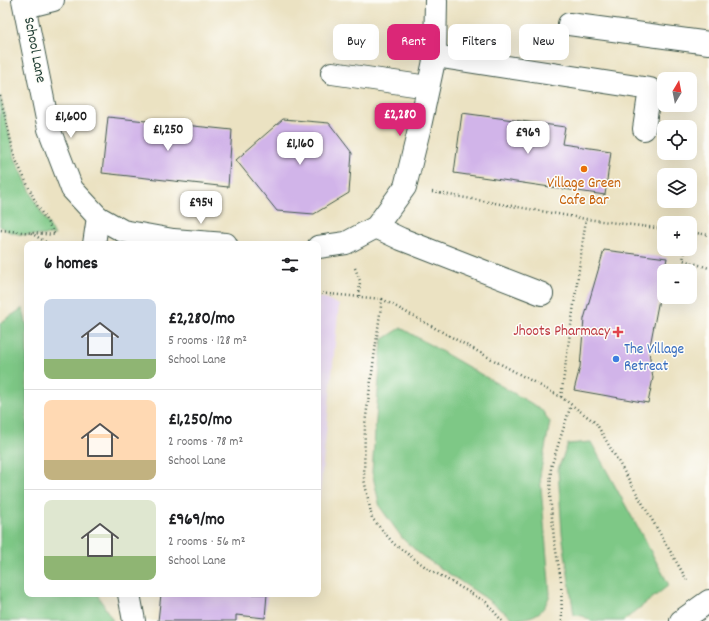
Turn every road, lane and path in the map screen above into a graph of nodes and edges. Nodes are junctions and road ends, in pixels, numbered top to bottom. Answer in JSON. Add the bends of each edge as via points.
{"nodes":[{"id":1,"x":53,"y":0,"type":"edge"},
{"id":2,"x":436,"y":0,"type":"edge"},
{"id":3,"x":24,"y":3,"type":"edge"},
{"id":4,"x":436,"y":24,"type":"edge"},
{"id":5,"x":569,"y":24,"type":"dead end"},
{"id":6,"x":709,"y":43,"type":"edge"},
{"id":7,"x":440,"y":57,"type":"edge"},
{"id":8,"x":434,"y":60,"type":"edge"},
{"id":9,"x":332,"y":73,"type":"dead end"},
{"id":10,"x":428,"y":87,"type":"junction"},
{"id":11,"x":0,"y":96,"type":"edge"},
{"id":12,"x":644,"y":129,"type":"dead end"},
{"id":13,"x":405,"y":187,"type":"junction"},
{"id":14,"x":98,"y":217,"type":"junction"},
{"id":15,"x":586,"y":219,"type":"junction"},
{"id":16,"x":0,"y":226,"type":"edge"},
{"id":17,"x":376,"y":227,"type":"junction"},
{"id":18,"x":657,"y":228,"type":"edge"},
{"id":19,"x":2,"y":230,"type":"edge"},
{"id":20,"x":29,"y":232,"type":"junction"},
{"id":21,"x":697,"y":233,"type":"edge"},
{"id":22,"x":709,"y":235,"type":"edge"},
{"id":23,"x":44,"y":241,"type":"edge"},
{"id":24,"x":94,"y":241,"type":"edge"},
{"id":25,"x":186,"y":241,"type":"edge"},
{"id":26,"x":321,"y":247,"type":"edge"},
{"id":27,"x":684,"y":256,"type":"edge"},
{"id":28,"x":709,"y":268,"type":"edge"},
{"id":29,"x":360,"y":281,"type":"dead end"},
{"id":30,"x":321,"y":293,"type":"edge"},
{"id":31,"x":542,"y":294,"type":"dead end"},
{"id":32,"x":359,"y":297,"type":"junction"},
{"id":33,"x":382,"y":299,"type":"junction"},
{"id":34,"x":561,"y":397,"type":"junction"},
{"id":35,"x":571,"y":405,"type":"junction"},
{"id":36,"x":130,"y":597,"type":"edge"},
{"id":37,"x":705,"y":604,"type":"edge"},
{"id":38,"x":134,"y":621,"type":"edge"},
{"id":39,"x":502,"y":621,"type":"edge"},
{"id":40,"x":562,"y":621,"type":"edge"},
{"id":41,"x":681,"y":621,"type":"edge"}],
"edges":[{"from":1,"to":3,"type":"street"},
{"from":2,"to":4,"type":"street"},
{"from":3,"to":14,"type":"street","name":"School Lane","via":[[49,129],[72,189]]},
{"from":5,"to":6,"type":"street"},
{"from":7,"to":12,"type":"street","via":[[650,89]]},
{"from":8,"to":10,"type":"street"},
{"from":9,"to":10,"type":"street"},
{"from":10,"to":13,"type":"street"},
{"from":11,"to":20,"type":"path","via":[[15,158],[37,206],[55,234]]},
{"from":13,"to":15,"type":"path"},
{"from":13,"to":17,"type":"street"},
{"from":14,"to":24,"type":"street"},
{"from":14,"to":25,"type":"street","name":"School Lane","via":[[123,231]]},
{"from":15,"to":18,"type":"path"},
{"from":15,"to":34,"type":"path"},
{"from":16,"to":19,"type":"path"},
{"from":17,"to":26,"type":"street","via":[[346,243]]},
{"from":17,"to":31,"type":"street"},
{"from":19,"to":20,"type":"path"},
{"from":20,"to":23,"type":"path"},
{"from":21,"to":22,"type":"path"},
{"from":27,"to":28,"type":"path","via":[[683,260]]},
{"from":29,"to":32,"type":"path"},
{"from":30,"to":32,"type":"path"},
{"from":32,"to":33,"type":"path"},
{"from":33,"to":34,"type":"path"},
{"from":33,"to":39,"type":"path","via":[[365,424],[364,479],[372,518],[394,544],[427,568],[486,602]]},
{"from":34,"to":35,"type":"path"},
{"from":35,"to":37,"type":"path","via":[[596,423]]},
{"from":35,"to":40,"type":"path","via":[[550,467],[554,538],[561,580]]},
{"from":36,"to":38,"type":"street"},
{"from":37,"to":41,"type":"street"}]}
